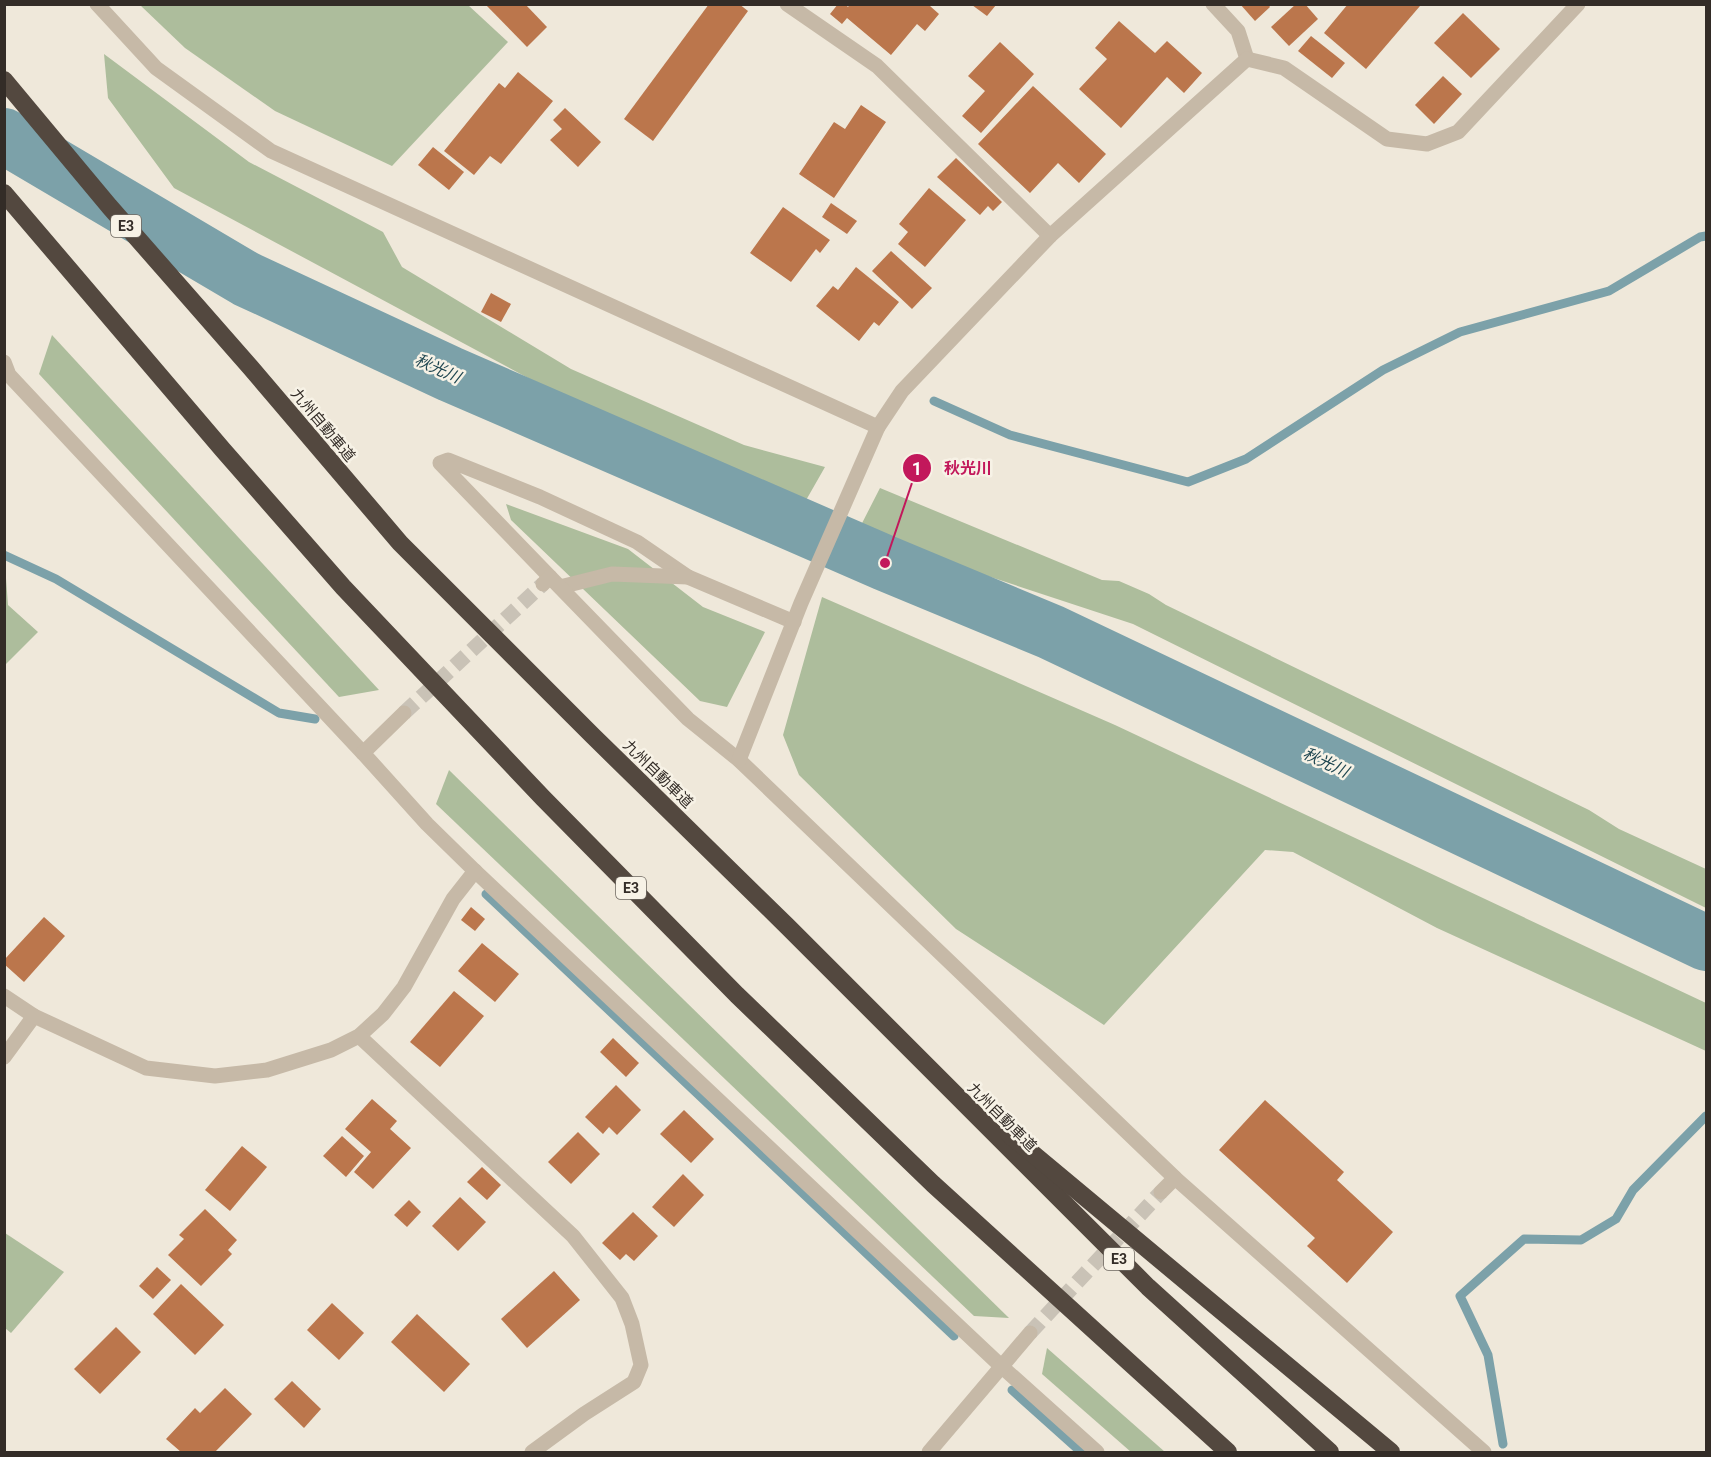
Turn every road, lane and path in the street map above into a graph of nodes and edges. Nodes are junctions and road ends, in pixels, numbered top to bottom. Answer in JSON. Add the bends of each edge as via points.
{"nodes":[{"id":1,"x":97,"y":4,"type":"edge"},
{"id":2,"x":787,"y":4,"type":"edge"},
{"id":3,"x":1213,"y":4,"type":"edge"},
{"id":4,"x":1578,"y":4,"type":"edge"},
{"id":5,"x":1247,"y":59,"type":"junction"},
{"id":6,"x":4,"y":80,"type":"edge"},
{"id":7,"x":4,"y":193,"type":"edge"},
{"id":8,"x":1050,"y":236,"type":"junction"},
{"id":9,"x":4,"y":362,"type":"edge"},
{"id":10,"x":879,"y":427,"type":"junction"},
{"id":11,"x":688,"y":577,"type":"junction"},
{"id":12,"x":551,"y":582,"type":"junction"},
{"id":13,"x":794,"y":622,"type":"junction"},
{"id":14,"x":404,"y":713,"type":"tunnel mouth"},
{"id":15,"x":363,"y":753,"type":"junction"},
{"id":16,"x":739,"y":760,"type":"junction"},
{"id":17,"x":475,"y":872,"type":"junction"},
{"id":18,"x":4,"y":996,"type":"edge"},
{"id":19,"x":34,"y":1016,"type":"junction"},
{"id":20,"x":359,"y":1036,"type":"junction"},
{"id":21,"x":915,"y":1056,"type":"junction"},
{"id":22,"x":4,"y":1057,"type":"edge"},
{"id":23,"x":1175,"y":1178,"type":"junction"},
{"id":24,"x":1161,"y":1192,"type":"tunnel mouth"},
{"id":25,"x":1030,"y":1333,"type":"tunnel mouth"},
{"id":26,"x":1001,"y":1366,"type":"junction"},
{"id":27,"x":532,"y":1452,"type":"edge"},
{"id":28,"x":929,"y":1452,"type":"edge"},
{"id":29,"x":1097,"y":1452,"type":"edge"},
{"id":30,"x":1228,"y":1452,"type":"edge"},
{"id":31,"x":1330,"y":1452,"type":"edge"},
{"id":32,"x":1391,"y":1452,"type":"edge"},
{"id":33,"x":1484,"y":1452,"type":"edge"}],
"edges":[{"from":1,"to":10,"type":"street","via":[[156,68],[271,151]]},
{"from":2,"to":8,"type":"street","via":[[877,66]]},
{"from":3,"to":5,"type":"street","via":[[1238,31]]},
{"from":4,"to":5,"type":"street","via":[[1458,132],[1427,144],[1387,139],[1284,68]]},
{"from":5,"to":8,"type":"street"},
{"from":6,"to":21,"type":"highway","name":"九州自動車道","number":"E3","via":[[400,543]]},
{"from":7,"to":30,"type":"highway","number":"E3","via":[[343,587],[543,798],[712,971],[933,1184]]},
{"from":8,"to":10,"type":"street","via":[[902,391]]},
{"from":9,"to":15,"type":"street","via":[[9,375]]},
{"from":10,"to":13,"type":"street"},
{"from":11,"to":12,"type":"street","via":[[612,574]]},
{"from":11,"to":12,"type":"street","via":[[637,542],[540,497],[448,460],[440,464]]},
{"from":11,"to":13,"type":"street"},
{"from":12,"to":16,"type":"street","via":[[688,719]]},
{"from":13,"to":16,"type":"street"},
{"from":14,"to":15,"type":"street"},
{"from":15,"to":17,"type":"street"},
{"from":16,"to":23,"type":"street"},
{"from":17,"to":20,"type":"street","via":[[453,899],[404,987]]},
{"from":17,"to":26,"type":"street"},
{"from":18,"to":19,"type":"street"},
{"from":19,"to":20,"type":"street","via":[[146,1068],[215,1076],[267,1070],[330,1050]]},
{"from":19,"to":22,"type":"street"},
{"from":20,"to":27,"type":"street","via":[[573,1236],[622,1298],[642,1365],[634,1382]]},
{"from":21,"to":31,"type":"highway","name":"九州自動車道","number":"E3","via":[[1148,1287]]},
{"from":21,"to":32,"type":"highway"},
{"from":23,"to":24,"type":"street"},
{"from":23,"to":33,"type":"street"},
{"from":25,"to":26,"type":"street"},
{"from":26,"to":28,"type":"street"},
{"from":26,"to":29,"type":"street"}]}
